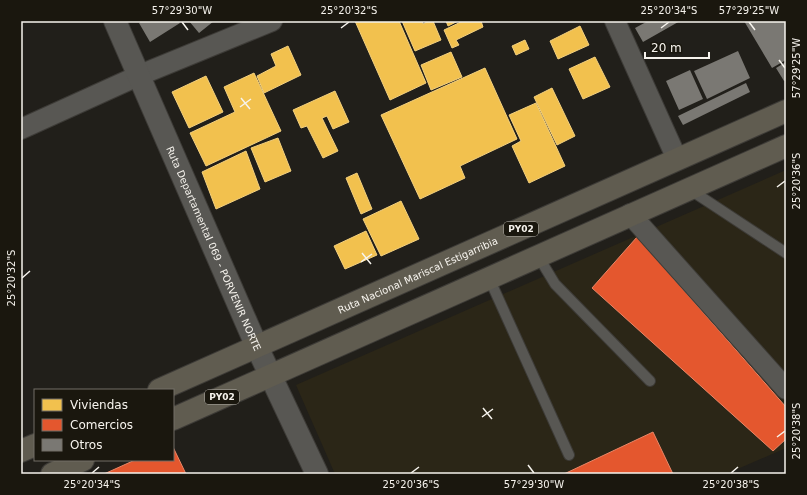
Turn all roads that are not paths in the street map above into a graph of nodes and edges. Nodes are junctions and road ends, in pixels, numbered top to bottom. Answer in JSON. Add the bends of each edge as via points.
{"nodes":[{"id":1,"x":115,"y":21,"type":"edge"},
{"id":2,"x":272,"y":21,"type":"edge"},
{"id":3,"x":615,"y":21,"type":"edge"},
{"id":4,"x":140,"y":75,"type":"junction"},
{"id":5,"x":786,"y":111,"type":"edge"},
{"id":6,"x":21,"y":129,"type":"edge"},
{"id":7,"x":786,"y":146,"type":"edge"},
{"id":8,"x":677,"y":159,"type":"junction"},
{"id":9,"x":689,"y":189,"type":"junction"},
{"id":10,"x":630,"y":214,"type":"junction"},
{"id":11,"x":786,"y":253,"type":"edge"},
{"id":12,"x":538,"y":256,"type":"junction"},
{"id":13,"x":489,"y":278,"type":"junction"},
{"id":14,"x":257,"y":347,"type":"junction"},
{"id":15,"x":271,"y":375,"type":"junction"},
{"id":16,"x":650,"y":381,"type":"dead end"},
{"id":17,"x":161,"y":389,"type":"edge"},
{"id":18,"x":786,"y":389,"type":"edge"},
{"id":19,"x":174,"y":419,"type":"edge"},
{"id":20,"x":34,"y":445,"type":"edge"},
{"id":21,"x":21,"y":451,"type":"edge"},
{"id":22,"x":568,"y":454,"type":"dead end"},
{"id":23,"x":81,"y":461,"type":"edge"},
{"id":24,"x":52,"y":474,"type":"edge"},
{"id":25,"x":317,"y":474,"type":"edge"}],
"edges":[{"from":1,"to":4,"type":"main road","name":"Ruta Departamental 069 - PORVENIR NORTE"},
{"from":2,"to":4,"type":"street"},
{"from":3,"to":8,"type":"street"},
{"from":4,"to":6,"type":"street"},
{"from":4,"to":14,"type":"main road","name":"Ruta Departamental 069 - PORVENIR NORTE"},
{"from":5,"to":8,"type":"highway","name":"Ruta Nacional Mariscal Estigarribia","number":"PY02"},
{"from":7,"to":9,"type":"highway","number":"PY02"},
{"from":8,"to":14,"type":"highway","name":"Ruta Nacional Mariscal Estigarribia","number":"PY02"},
{"from":9,"to":10,"type":"highway","number":"PY02"},
{"from":9,"to":11,"type":"lane"},
{"from":10,"to":12,"type":"highway","number":"PY02"},
{"from":10,"to":18,"type":"street"},
{"from":12,"to":13,"type":"highway","number":"PY02"},
{"from":12,"to":16,"type":"lane","via":[[555,284]]},
{"from":13,"to":15,"type":"highway","number":"PY02"},
{"from":13,"to":22,"type":"lane"},
{"from":14,"to":15,"type":"main road","name":"Ruta Departamental 069 - PORVENIR NORTE"},
{"from":14,"to":17,"type":"highway","name":"Ruta Nacional Mariscal Estigarribia","number":"PY02"},
{"from":15,"to":19,"type":"highway","number":"PY02"},
{"from":15,"to":25,"type":"main road","name":"Ruta Departamental 069 - PORVENIR NORTE"},
{"from":20,"to":21,"type":"highway"},
{"from":23,"to":24,"type":"highway"}]}
